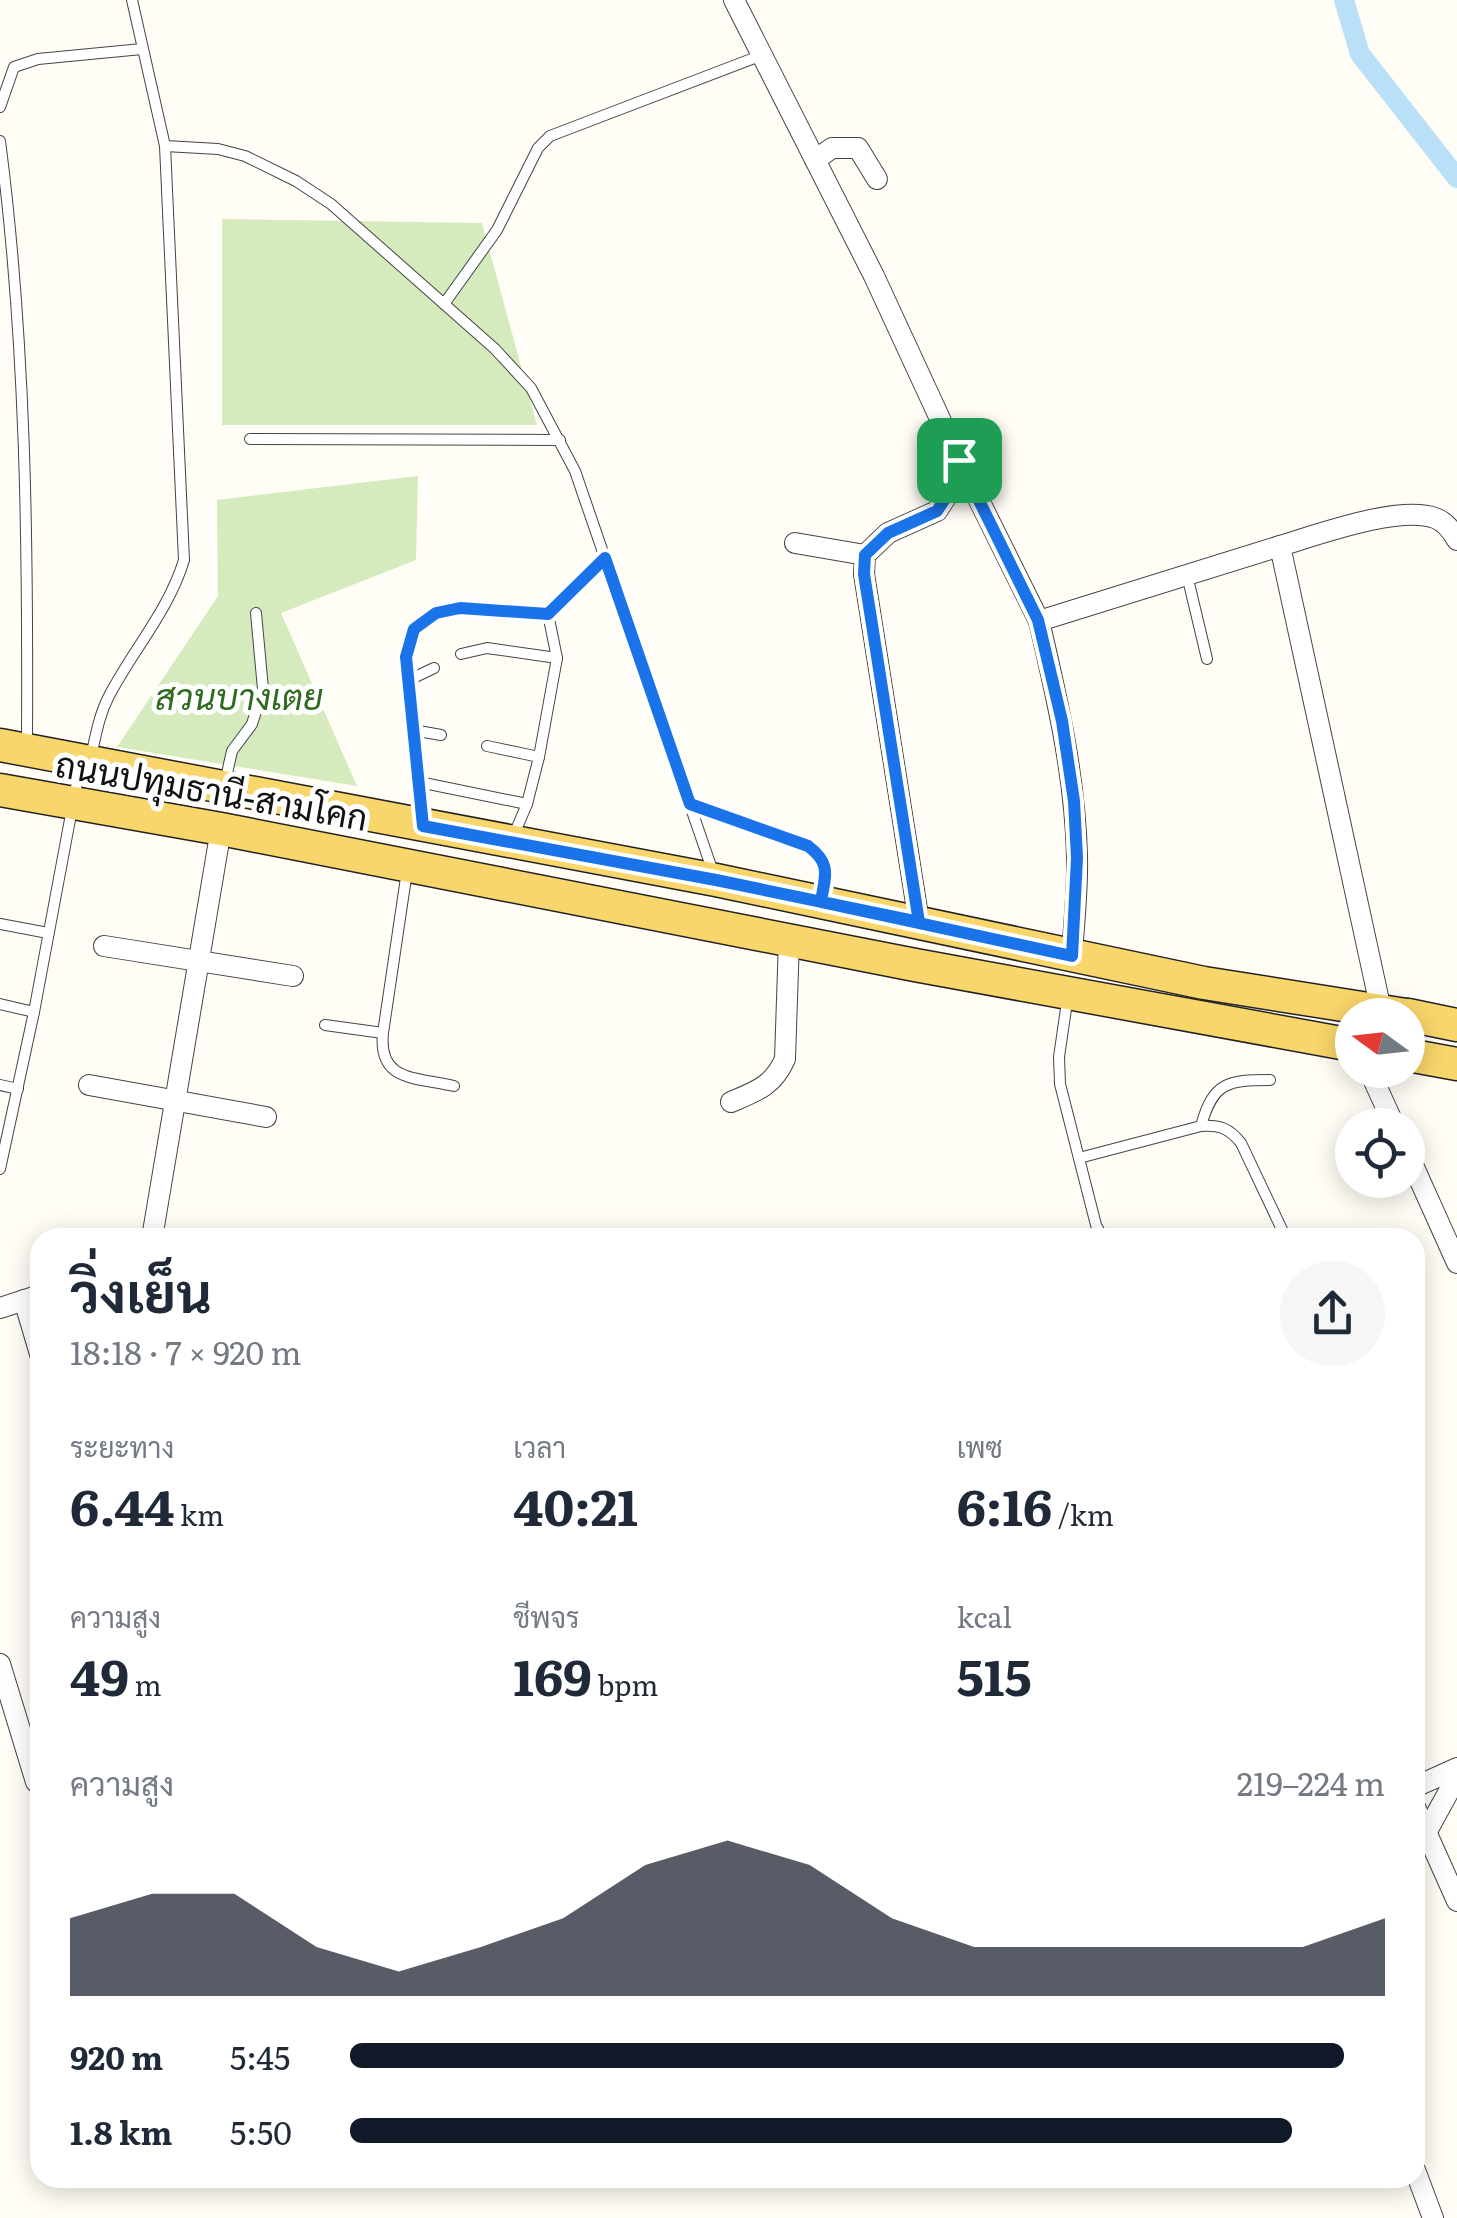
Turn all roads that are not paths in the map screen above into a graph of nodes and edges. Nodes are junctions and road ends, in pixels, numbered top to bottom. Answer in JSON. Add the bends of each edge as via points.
{"nodes":[{"id":1,"x":132,"y":0,"type":"edge"},
{"id":2,"x":734,"y":0,"type":"edge"},
{"id":3,"x":142,"y":49,"type":"junction"},
{"id":4,"x":762,"y":55,"type":"junction"},
{"id":5,"x":0,"y":107,"type":"edge"},
{"id":6,"x":0,"y":141,"type":"edge"},
{"id":7,"x":166,"y":146,"type":"junction"},
{"id":8,"x":815,"y":160,"type":"junction"},
{"id":9,"x":877,"y":179,"type":"dead end"},
{"id":10,"x":444,"y":304,"type":"junction"},
{"id":11,"x":250,"y":439,"type":"dead end"},
{"id":12,"x":560,"y":440,"type":"junction"},
{"id":13,"x":959,"y":460,"type":"junction"},
{"id":14,"x":1457,"y":540,"type":"edge"},
{"id":15,"x":795,"y":543,"type":"dead end"},
{"id":16,"x":1280,"y":546,"type":"junction"},
{"id":17,"x":865,"y":555,"type":"junction"},
{"id":18,"x":605,"y":558,"type":"junction"},
{"id":19,"x":1187,"y":575,"type":"junction"},
{"id":20,"x":256,"y":613,"type":"dead end"},
{"id":21,"x":548,"y":614,"type":"junction"},
{"id":22,"x":1038,"y":620,"type":"junction"},
{"id":23,"x":461,"y":654,"type":"dead end"},
{"id":24,"x":557,"y":658,"type":"junction"},
{"id":25,"x":1207,"y":659,"type":"dead end"},
{"id":26,"x":434,"y":668,"type":"dead end"},
{"id":27,"x":408,"y":680,"type":"junction"},
{"id":28,"x":413,"y":730,"type":"junction"},
{"id":29,"x":441,"y":734,"type":"dead end"},
{"id":30,"x":486,"y":746,"type":"dead end"},
{"id":31,"x":13,"y":747,"type":"edge"},
{"id":32,"x":539,"y":758,"type":"junction"},
{"id":33,"x":86,"y":761,"type":"junction"},
{"id":34,"x":419,"y":782,"type":"junction"},
{"id":35,"x":224,"y":788,"type":"junction"},
{"id":36,"x":0,"y":790,"type":"edge"},
{"id":37,"x":73,"y":804,"type":"junction"},
{"id":38,"x":527,"y":804,"type":"junction"},
{"id":39,"x":690,"y":804,"type":"junction"},
{"id":40,"x":423,"y":826,"type":"junction"},
{"id":41,"x":221,"y":828,"type":"junction"},
{"id":42,"x":510,"y":843,"type":"junction"},
{"id":43,"x":408,"y":865,"type":"junction"},
{"id":44,"x":716,"y":880,"type":"junction"},
{"id":45,"x":821,"y":902,"type":"junction"},
{"id":46,"x":919,"y":922,"type":"junction"},
{"id":47,"x":0,"y":924,"type":"edge"},
{"id":48,"x":48,"y":934,"type":"junction"},
{"id":49,"x":790,"y":940,"type":"junction"},
{"id":50,"x":104,"y":946,"type":"dead end"},
{"id":51,"x":1072,"y":956,"type":"junction"},
{"id":52,"x":198,"y":961,"type":"junction"},
{"id":53,"x":292,"y":976,"type":"dead end"},
{"id":54,"x":1068,"y":994,"type":"junction"},
{"id":55,"x":1394,"y":998,"type":"edge"},
{"id":56,"x":0,"y":1004,"type":"edge"},
{"id":57,"x":1335,"y":1004,"type":"edge"},
{"id":58,"x":34,"y":1012,"type":"junction"},
{"id":59,"x":1425,"y":1019,"type":"edge"},
{"id":60,"x":325,"y":1025,"type":"dead end"},
{"id":61,"x":1457,"y":1025,"type":"edge"},
{"id":62,"x":383,"y":1033,"type":"junction"},
{"id":63,"x":1335,"y":1042,"type":"edge"},
{"id":64,"x":1425,"y":1058,"type":"edge"},
{"id":65,"x":1457,"y":1064,"type":"edge"},
{"id":66,"x":1270,"y":1080,"type":"dead end"},
{"id":67,"x":0,"y":1085,"type":"edge"},
{"id":68,"x":89,"y":1086,"type":"dead end"},
{"id":69,"x":454,"y":1086,"type":"dead end"},
{"id":70,"x":18,"y":1089,"type":"junction"},
{"id":71,"x":177,"y":1100,"type":"junction"},
{"id":72,"x":732,"y":1102,"type":"dead end"},
{"id":73,"x":266,"y":1117,"type":"dead end"},
{"id":74,"x":1201,"y":1126,"type":"junction"},
{"id":75,"x":1079,"y":1158,"type":"junction"},
{"id":76,"x":0,"y":1169,"type":"edge"},
{"id":77,"x":1425,"y":1192,"type":"edge"},
{"id":78,"x":154,"y":1228,"type":"edge"},
{"id":79,"x":1098,"y":1228,"type":"edge"},
{"id":80,"x":1281,"y":1228,"type":"edge"},
{"id":81,"x":1457,"y":1263,"type":"edge"},
{"id":82,"x":30,"y":1299,"type":"edge"},
{"id":83,"x":0,"y":1308,"type":"edge"},
{"id":84,"x":0,"y":1664,"type":"edge"},
{"id":85,"x":30,"y":1762,"type":"edge"},
{"id":86,"x":1454,"y":1770,"type":"edge"},
{"id":87,"x":1425,"y":1783,"type":"edge"},
{"id":88,"x":1426,"y":1833,"type":"joint"},
{"id":89,"x":1457,"y":1901,"type":"edge"},
{"id":90,"x":1421,"y":2188,"type":"edge"},
{"id":91,"x":1432,"y":2218,"type":"edge"}],
"edges":[{"from":1,"to":3,"type":"lane"},
{"from":2,"to":4,"type":"street"},
{"from":3,"to":5,"type":"lane","via":[[38,59],[14,68]]},
{"from":3,"to":7,"type":"lane"},
{"from":4,"to":8,"type":"street"},
{"from":4,"to":10,"type":"lane","via":[[550,136],[497,230]]},
{"from":6,"to":31,"type":"lane","via":[[13,246],[27,548]]},
{"from":7,"to":10,"type":"lane","via":[[245,156],[296,181]]},
{"from":7,"to":33,"type":"lane","via":[[184,560],[176,586],[109,695]]},
{"from":8,"to":9,"type":"street","via":[[832,148],[858,148]]},
{"from":8,"to":13,"type":"street"},
{"from":10,"to":12,"type":"lane","via":[[531,388]]},
{"from":11,"to":12,"type":"lane"},
{"from":12,"to":18,"type":"lane"},
{"from":13,"to":17,"type":"street","via":[[937,511],[888,533]]},
{"from":13,"to":22,"type":"street"},
{"from":14,"to":16,"type":"street","via":[[1436,518],[1410,515]]},
{"from":15,"to":17,"type":"street"},
{"from":16,"to":19,"type":"street"},
{"from":16,"to":55,"type":"street"},
{"from":17,"to":46,"type":"street"},
{"from":18,"to":21,"type":"lane"},
{"from":18,"to":39,"type":"lane"},
{"from":19,"to":22,"type":"street"},
{"from":19,"to":25,"type":"lane"},
{"from":20,"to":35,"type":"lane","via":[[263,689],[252,724],[232,751]]},
{"from":21,"to":24,"type":"lane"},
{"from":21,"to":27,"type":"lane","via":[[460,608],[436,613],[414,629]]},
{"from":22,"to":51,"type":"street","via":[[1074,801]]},
{"from":23,"to":24,"type":"lane","via":[[486,648]]},
{"from":24,"to":32,"type":"lane"},
{"from":26,"to":27,"type":"lane"},
{"from":27,"to":28,"type":"lane"},
{"from":28,"to":29,"type":"lane"},
{"from":28,"to":34,"type":"lane"},
{"from":30,"to":32,"type":"lane"},
{"from":31,"to":33,"type":"main road","name":"ถนนปทุมธานี-สามโคก"},
{"from":32,"to":38,"type":"lane"},
{"from":33,"to":35,"type":"main road","name":"ถนนปทุมธานี-สามโคก"},
{"from":33,"to":37,"type":"lane"},
{"from":34,"to":38,"type":"lane"},
{"from":34,"to":40,"type":"lane"},
{"from":35,"to":40,"type":"main road","name":"ถนนปทุมธานี-สามโคก"},
{"from":36,"to":37,"type":"main road","name":"ถนนปทุมธานี-สามโคก"},
{"from":37,"to":41,"type":"main road","name":"ถนนปทุมธานี-สามโคก"},
{"from":37,"to":48,"type":"lane"},
{"from":38,"to":42,"type":"lane"},
{"from":39,"to":44,"type":"lane"},
{"from":39,"to":45,"type":"lane","via":[[808,846],[826,866]]},
{"from":40,"to":42,"type":"main road","name":"ถนนปทุมธานี-สามโคก"},
{"from":41,"to":43,"type":"main road","name":"ถนนปทุมธานี-สามโคก"},
{"from":41,"to":52,"type":"street"},
{"from":42,"to":44,"type":"main road","name":"ถนนปทุมธานี-สามโคก"},
{"from":43,"to":49,"type":"main road","name":"ถนนปทุมธานี-สามโคก"},
{"from":43,"to":62,"type":"lane"},
{"from":44,"to":45,"type":"main road","name":"ถนนปทุมธานี-สามโคก"},
{"from":45,"to":46,"type":"main road","name":"ถนนปทุมธานี-สามโคก"},
{"from":46,"to":51,"type":"main road","name":"ถนนปทุมธานี-สามโคก"},
{"from":47,"to":48,"type":"lane"},
{"from":48,"to":58,"type":"lane"},
{"from":49,"to":54,"type":"main road","name":"ถนนปทุมธานี-สามโคก"},
{"from":49,"to":72,"type":"street","via":[[785,1060],[766,1088]]},
{"from":50,"to":52,"type":"street"},
{"from":51,"to":57,"type":"main road","name":"ถนนปทุมธานี-สามโคก"},
{"from":52,"to":53,"type":"street"},
{"from":52,"to":71,"type":"street"},
{"from":54,"to":63,"type":"main road","name":"ถนนปทุมธานี-สามโคก"},
{"from":54,"to":75,"type":"lane","via":[[1060,1084]]},
{"from":56,"to":58,"type":"lane"},
{"from":58,"to":70,"type":"lane"},
{"from":59,"to":61,"type":"main road","name":"ถนนปทุมธานี-สามโคก"},
{"from":60,"to":62,"type":"lane"},
{"from":62,"to":69,"type":"lane","via":[[383,1060],[392,1071]]},
{"from":64,"to":65,"type":"main road"},
{"from":66,"to":74,"type":"lane","via":[[1243,1080],[1214,1093]]},
{"from":67,"to":70,"type":"lane"},
{"from":68,"to":71,"type":"street"},
{"from":70,"to":76,"type":"lane"},
{"from":71,"to":73,"type":"street"},
{"from":71,"to":78,"type":"street"},
{"from":74,"to":75,"type":"lane"},
{"from":74,"to":80,"type":"lane","via":[[1218,1125],[1241,1142]]},
{"from":75,"to":79,"type":"lane"},
{"from":77,"to":81,"type":"street"},
{"from":82,"to":83,"type":"street"},
{"from":84,"to":85,"type":"street"},
{"from":86,"to":87,"type":"street"},
{"from":86,"to":88,"type":"street"},
{"from":88,"to":89,"type":"street"},
{"from":90,"to":91,"type":"street"}]}
